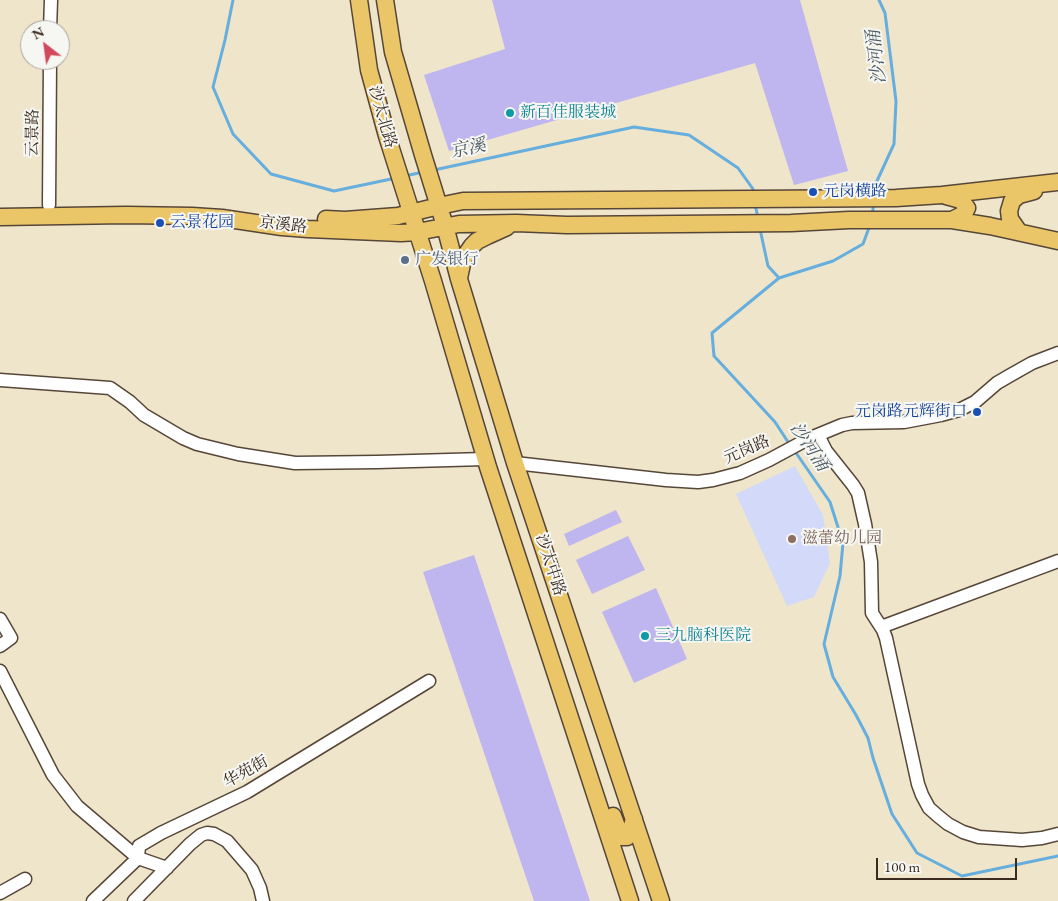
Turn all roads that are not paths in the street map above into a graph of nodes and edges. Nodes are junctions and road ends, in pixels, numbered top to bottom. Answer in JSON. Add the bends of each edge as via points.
{"nodes":[{"id":1,"x":51,"y":0,"type":"edge"},
{"id":2,"x":359,"y":0,"type":"edge"},
{"id":3,"x":385,"y":0,"type":"edge"},
{"id":4,"x":50,"y":20,"type":"edge"},
{"id":5,"x":50,"y":70,"type":"edge"},
{"id":6,"x":1058,"y":183,"type":"edge"},
{"id":7,"x":942,"y":195,"type":"junction"},
{"id":8,"x":593,"y":201,"type":"junction"},
{"id":9,"x":0,"y":206,"type":"edge"},
{"id":10,"x":49,"y":206,"type":"junction"},
{"id":11,"x":439,"y":206,"type":"junction"},
{"id":12,"x":411,"y":213,"type":"junction"},
{"id":13,"x":0,"y":217,"type":"edge"},
{"id":14,"x":952,"y":220,"type":"junction"},
{"id":15,"x":516,"y":223,"type":"junction"},
{"id":16,"x":567,"y":225,"type":"junction"},
{"id":17,"x":445,"y":226,"type":"junction"},
{"id":18,"x":417,"y":232,"type":"junction"},
{"id":19,"x":1019,"y":232,"type":"junction"},
{"id":20,"x":1058,"y":241,"type":"edge"},
{"id":21,"x":459,"y":279,"type":"junction"},
{"id":22,"x":1058,"y":352,"type":"edge"},
{"id":23,"x":0,"y":380,"type":"edge"},
{"id":24,"x":813,"y":437,"type":"junction"},
{"id":25,"x":485,"y":459,"type":"junction"},
{"id":26,"x":515,"y":462,"type":"junction"},
{"id":27,"x":1058,"y":561,"type":"edge"},
{"id":28,"x":0,"y":619,"type":"edge"},
{"id":29,"x":881,"y":627,"type":"junction"},
{"id":30,"x":0,"y":646,"type":"edge"},
{"id":31,"x":0,"y":671,"type":"edge"},
{"id":32,"x":430,"y":681,"type":"dead end"},
{"id":33,"x":594,"y":790,"type":"junction"},
{"id":34,"x":634,"y":819,"type":"junction"},
{"id":35,"x":1058,"y":834,"type":"edge"},
{"id":36,"x":138,"y":858,"type":"junction"},
{"id":37,"x":166,"y":868,"type":"junction"},
{"id":38,"x":25,"y":879,"type":"dead end"},
{"id":39,"x":0,"y":894,"type":"edge"},
{"id":40,"x":629,"y":898,"type":"edge"},
{"id":41,"x":93,"y":901,"type":"edge"},
{"id":42,"x":134,"y":901,"type":"edge"},
{"id":43,"x":262,"y":901,"type":"edge"},
{"id":44,"x":661,"y":901,"type":"edge"}],
"edges":[{"from":1,"to":4,"type":"street"},
{"from":2,"to":12,"type":"main road","name":"沙太北路","via":[[369,70]]},
{"from":3,"to":11,"type":"main road","name":"沙太北路","via":[[393,52]]},
{"from":5,"to":10,"type":"street","name":"云景路"},
{"from":6,"to":7,"type":"main road"},
{"from":6,"to":19,"type":"main road","via":[[1019,195],[1012,201],[1010,219]]},
{"from":7,"to":8,"type":"main road"},
{"from":7,"to":14,"type":"main road","via":[[962,200],[967,208],[964,214]]},
{"from":8,"to":11,"type":"main road","via":[[463,201]]},
{"from":8,"to":16,"type":"main road","via":[[562,210]]},
{"from":9,"to":10,"type":"main road","name":"京溪路"},
{"from":10,"to":12,"type":"main road","name":"京溪路","via":[[203,205],[317,219],[372,218]]},
{"from":11,"to":12,"type":"main road","name":"京溪路"},
{"from":11,"to":17,"type":"main road","name":"沙太北路"},
{"from":12,"to":18,"type":"main road","name":"沙太北路"},
{"from":13,"to":18,"type":"main road","name":"京溪路","via":[[192,216],[308,229]]},
{"from":14,"to":16,"type":"main road"},
{"from":14,"to":19,"type":"main road"},
{"from":15,"to":16,"type":"main road"},
{"from":15,"to":17,"type":"main road"},
{"from":15,"to":21,"type":"main road","via":[[477,241],[464,258]]},
{"from":17,"to":18,"type":"main road","name":"京溪路"},
{"from":17,"to":21,"type":"main road","name":"沙太中路"},
{"from":18,"to":25,"type":"main road","name":"沙太中路"},
{"from":19,"to":20,"type":"main road"},
{"from":21,"to":26,"type":"main road","name":"沙太中路"},
{"from":22,"to":24,"type":"street","name":"元岗路","via":[[1020,370],[959,410],[904,422],[852,423]]},
{"from":23,"to":25,"type":"street","via":[[110,388],[144,415],[183,438],[238,454],[295,463]]},
{"from":24,"to":26,"type":"street","name":"元岗路","via":[[740,473],[698,482]]},
{"from":24,"to":29,"type":"street","via":[[858,493],[871,562],[872,613]]},
{"from":25,"to":33,"type":"main road","name":"沙太中路"},
{"from":26,"to":34,"type":"main road","name":"沙太中路"},
{"from":27,"to":29,"type":"street"},
{"from":28,"to":30,"type":"street","via":[[11,638]]},
{"from":29,"to":35,"type":"street","via":[[918,784],[929,808],[948,824],[979,837],[1022,840]]},
{"from":31,"to":36,"type":"street","via":[[53,775],[77,806]]},
{"from":32,"to":36,"type":"street","name":"华苑街","via":[[247,792],[161,832],[139,846]]},
{"from":33,"to":34,"type":"main road","via":[[608,804],[622,836],[630,834]]},
{"from":33,"to":40,"type":"main road","name":"沙太中路"},
{"from":34,"to":44,"type":"main road","name":"沙太中路"},
{"from":36,"to":37,"type":"street"},
{"from":36,"to":41,"type":"street","name":"华苑街"},
{"from":37,"to":42,"type":"street"},
{"from":37,"to":43,"type":"street","via":[[201,835],[207,832],[214,834],[227,841],[252,870]]},
{"from":38,"to":39,"type":"street"}]}
